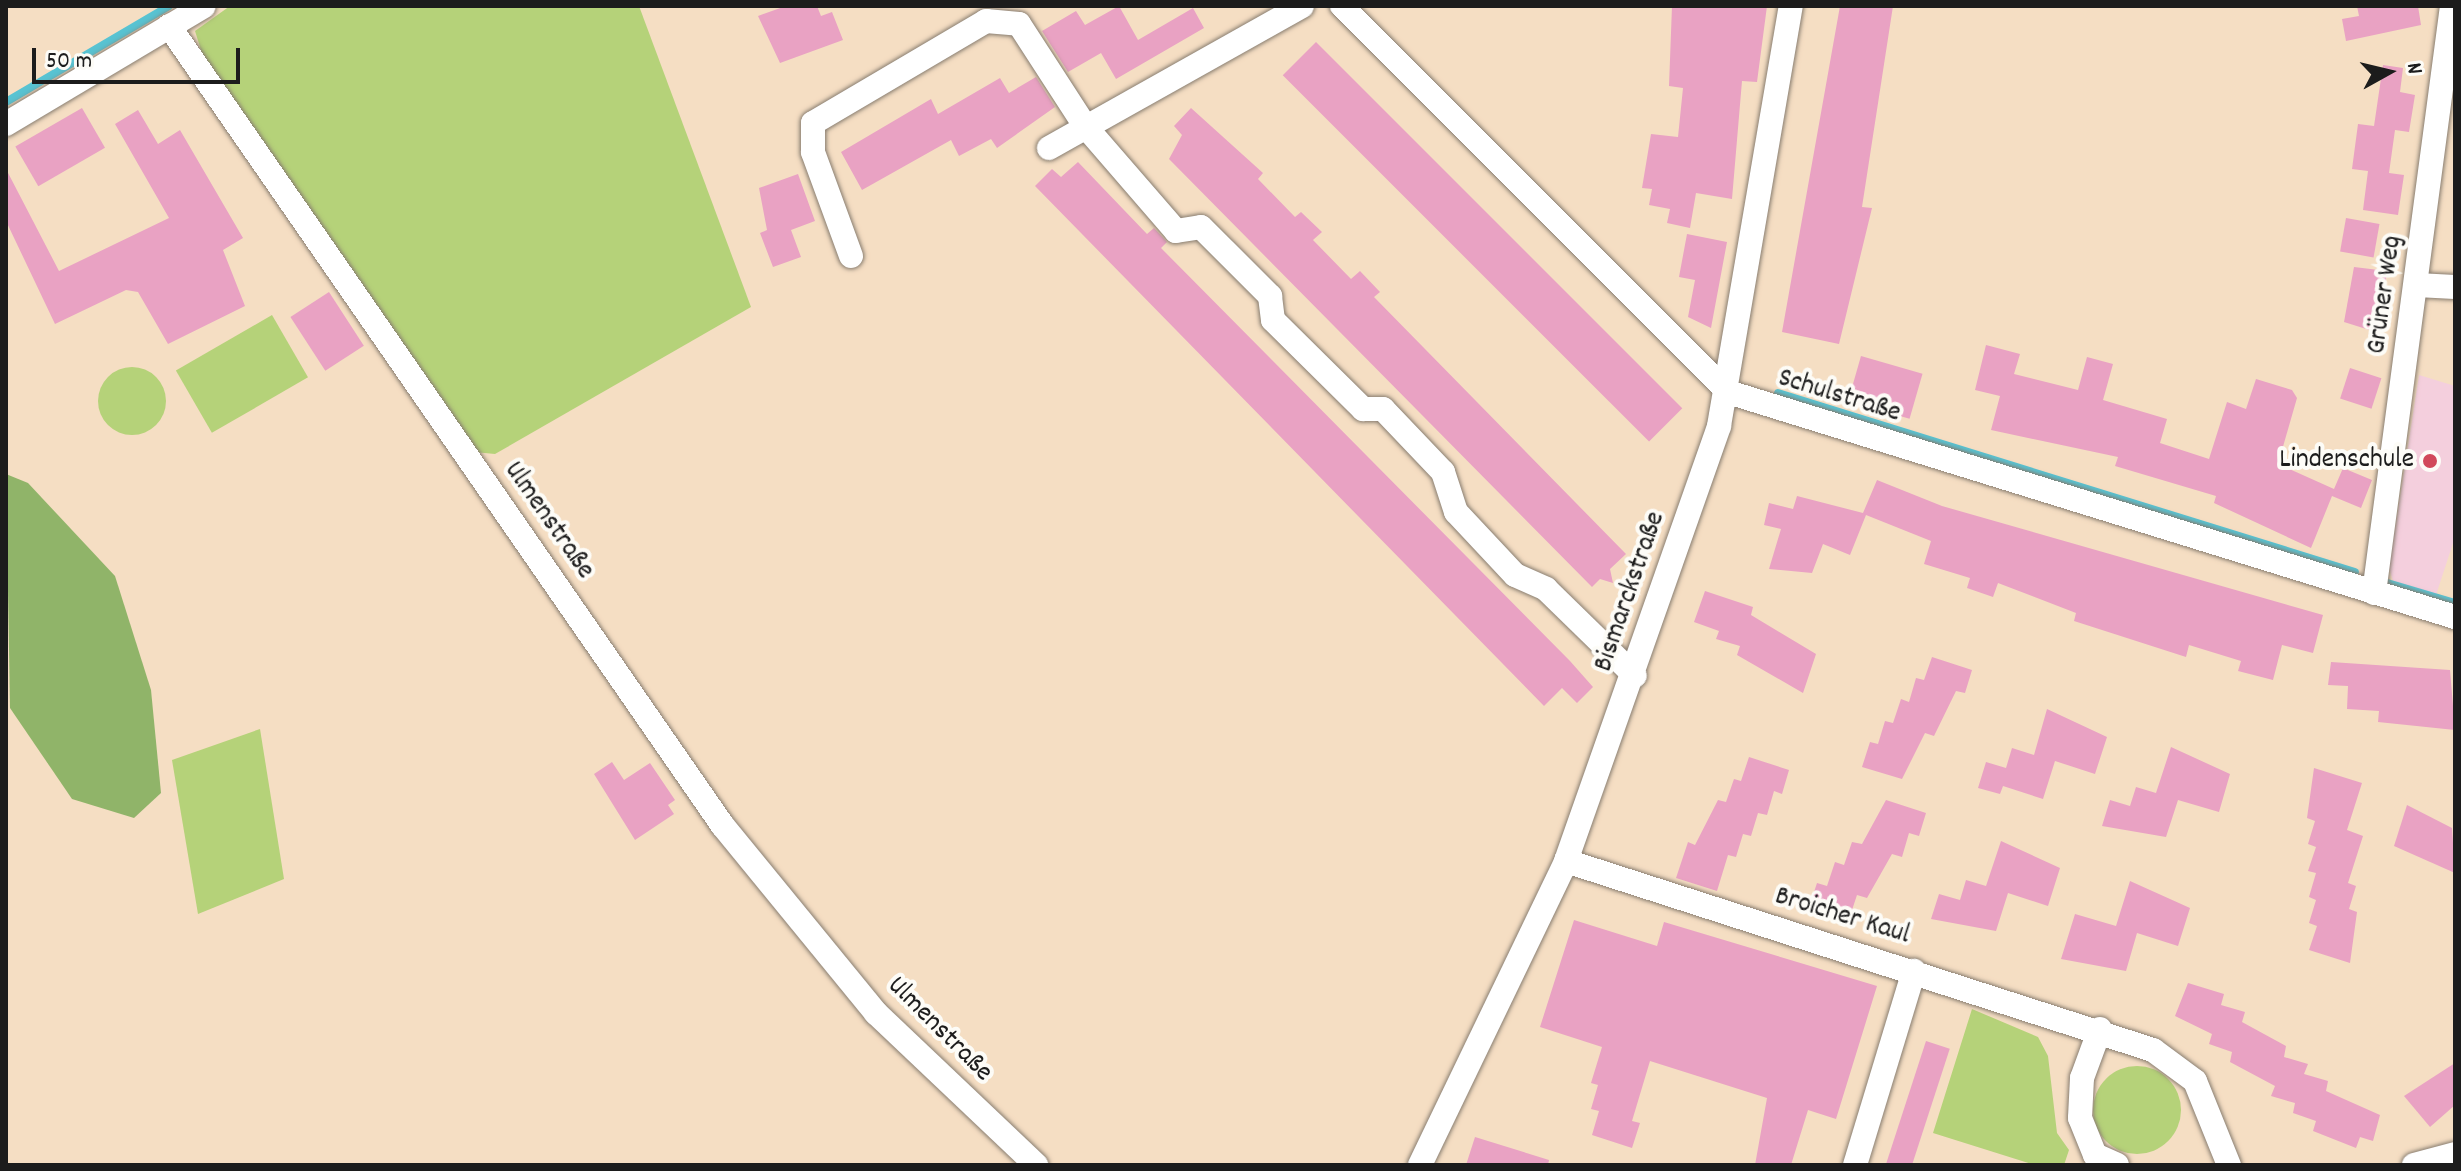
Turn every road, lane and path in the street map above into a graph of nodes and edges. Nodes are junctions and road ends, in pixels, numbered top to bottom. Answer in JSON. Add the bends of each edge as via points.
{"nodes":[{"id":1,"x":204,"y":6,"type":"edge"},
{"id":2,"x":1302,"y":6,"type":"edge"},
{"id":3,"x":1342,"y":6,"type":"edge"},
{"id":4,"x":1791,"y":6,"type":"edge"},
{"id":5,"x":2452,"y":6,"type":"edge"},
{"id":6,"x":169,"y":26,"type":"junction"},
{"id":7,"x":6,"y":124,"type":"edge"},
{"id":8,"x":1085,"y":126,"type":"junction"},
{"id":9,"x":1049,"y":148,"type":"dead end"},
{"id":10,"x":851,"y":256,"type":"dead end"},
{"id":11,"x":2417,"y":285,"type":"junction"},
{"id":12,"x":2455,"y":287,"type":"edge"},
{"id":13,"x":1728,"y":392,"type":"junction"},
{"id":14,"x":2374,"y":593,"type":"junction"},
{"id":15,"x":2455,"y":617,"type":"edge"},
{"id":16,"x":1635,"y":676,"type":"junction"},
{"id":17,"x":1566,"y":861,"type":"junction"},
{"id":18,"x":1914,"y":971,"type":"junction"},
{"id":19,"x":2100,"y":1029,"type":"junction"},
{"id":20,"x":2455,"y":1154,"type":"edge"},
{"id":21,"x":1036,"y":1165,"type":"edge"},
{"id":22,"x":1420,"y":1165,"type":"edge"},
{"id":23,"x":1855,"y":1165,"type":"edge"},
{"id":24,"x":2117,"y":1165,"type":"edge"},
{"id":25,"x":2229,"y":1165,"type":"edge"},
{"id":26,"x":2414,"y":1165,"type":"edge"}],
"edges":[{"from":1,"to":6,"type":"street"},
{"from":2,"to":8,"type":"street"},
{"from":3,"to":13,"type":"street","name":"Schulstraße"},
{"from":4,"to":13,"type":"street","name":"Bismarckstraße"},
{"from":5,"to":11,"type":"street","name":"Grüner Weg"},
{"from":6,"to":7,"type":"street"},
{"from":6,"to":21,"type":"street","name":"Ulmenstraße","via":[[723,826],[876,1013]]},
{"from":8,"to":9,"type":"street"},
{"from":8,"to":10,"type":"street","via":[[1019,24],[994,19],[956,37],[813,123],[811,146]]},
{"from":8,"to":16,"type":"street","via":[[1176,231],[1201,227],[1270,296],[1273,320],[1363,409],[1383,409],[1443,472],[1456,512],[1515,575],[1546,589]]},
{"from":11,"to":12,"type":"street"},
{"from":11,"to":14,"type":"street","name":"Grüner Weg"},
{"from":13,"to":14,"type":"street","name":"Schulstraße"},
{"from":13,"to":16,"type":"street","name":"Bismarckstraße"},
{"from":14,"to":15,"type":"street","name":"Schulstraße"},
{"from":16,"to":17,"type":"street","name":"Bismarckstraße"},
{"from":17,"to":18,"type":"street","name":"Broicher Kaul"},
{"from":17,"to":22,"type":"street","name":"Bismarckstraße"},
{"from":18,"to":19,"type":"street","name":"Broicher Kaul"},
{"from":18,"to":23,"type":"street"},
{"from":19,"to":24,"type":"street","via":[[2082,1078],[2080,1118],[2095,1155]]},
{"from":19,"to":25,"type":"street","name":"Broicher Kaul","via":[[2169,1057],[2190,1074]]},
{"from":20,"to":26,"type":"street"}]}
